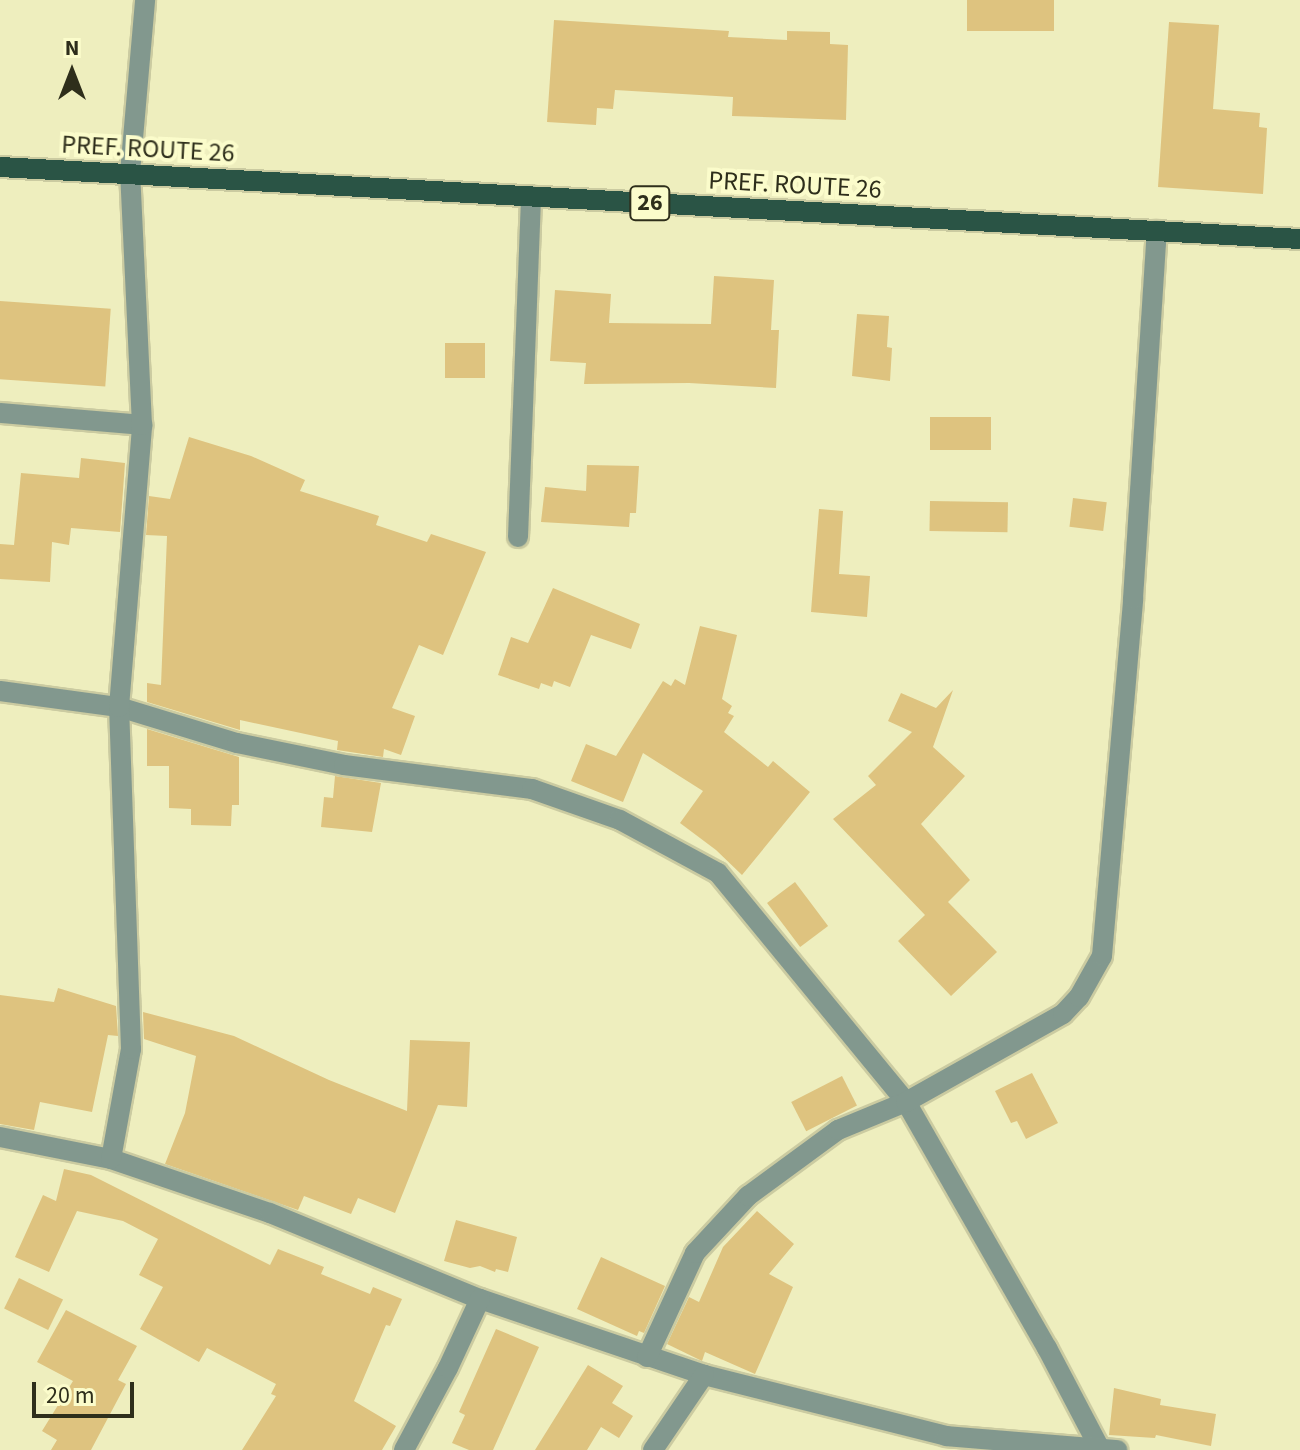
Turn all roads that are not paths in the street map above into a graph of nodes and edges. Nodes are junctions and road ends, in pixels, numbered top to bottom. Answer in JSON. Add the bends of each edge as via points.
{"nodes":[{"id":1,"x":145,"y":0,"type":"edge"},
{"id":2,"x":0,"y":167,"type":"edge"},
{"id":3,"x":130,"y":173,"type":"junction"},
{"id":4,"x":531,"y":196,"type":"junction"},
{"id":5,"x":1157,"y":231,"type":"junction"},
{"id":6,"x":1300,"y":239,"type":"edge"},
{"id":7,"x":0,"y":413,"type":"edge"},
{"id":8,"x":142,"y":425,"type":"junction"},
{"id":9,"x":518,"y":537,"type":"dead end"},
{"id":10,"x":0,"y":691,"type":"edge"},
{"id":11,"x":119,"y":707,"type":"junction"},
{"id":12,"x":906,"y":1102,"type":"junction"},
{"id":13,"x":0,"y":1137,"type":"edge"},
{"id":14,"x":111,"y":1159,"type":"junction"},
{"id":15,"x":480,"y":1299,"type":"junction"},
{"id":16,"x":647,"y":1357,"type":"junction"},
{"id":17,"x":704,"y":1375,"type":"junction"},
{"id":18,"x":1108,"y":1449,"type":"edge"},
{"id":19,"x":404,"y":1450,"type":"edge"},
{"id":20,"x":653,"y":1450,"type":"edge"}],
"edges":[{"from":1,"to":3,"type":"street"},
{"from":2,"to":3,"type":"main road","name":"PREF. ROUTE 26","number":"26"},
{"from":3,"to":4,"type":"main road","name":"PREF. ROUTE 26","number":"26"},
{"from":3,"to":8,"type":"street"},
{"from":4,"to":5,"type":"main road","name":"PREF. ROUTE 26","number":"26"},
{"from":4,"to":9,"type":"street"},
{"from":5,"to":6,"type":"main road","name":"PREF. ROUTE 26","number":"26"},
{"from":5,"to":12,"type":"street","via":[[1102,956],[1063,1014]]},
{"from":7,"to":8,"type":"street"},
{"from":8,"to":11,"type":"street"},
{"from":10,"to":11,"type":"street"},
{"from":11,"to":12,"type":"street","via":[[237,743],[344,765],[532,789],[620,820],[718,873]]},
{"from":11,"to":14,"type":"street","via":[[131,1049]]},
{"from":12,"to":16,"type":"street","via":[[838,1130],[748,1196],[695,1253]]},
{"from":12,"to":18,"type":"street"},
{"from":13,"to":14,"type":"street"},
{"from":14,"to":15,"type":"street","via":[[270,1213]]},
{"from":15,"to":16,"type":"street"},
{"from":15,"to":19,"type":"street"},
{"from":16,"to":17,"type":"street"},
{"from":17,"to":18,"type":"street","via":[[946,1436]]},
{"from":17,"to":20,"type":"street"}]}
